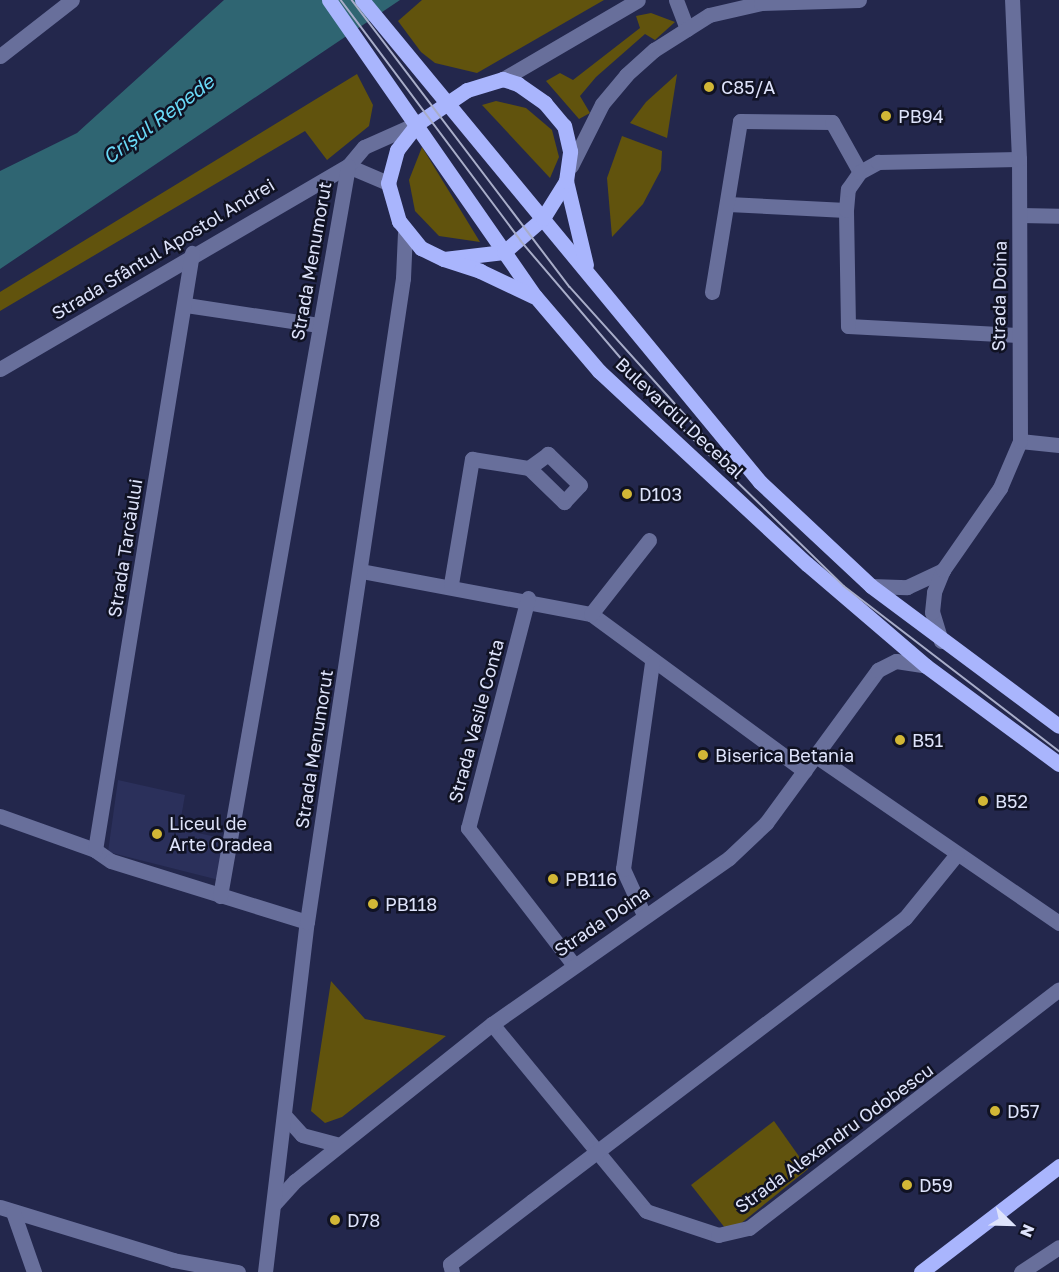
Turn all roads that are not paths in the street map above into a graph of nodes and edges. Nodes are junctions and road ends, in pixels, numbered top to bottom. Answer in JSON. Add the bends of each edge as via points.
{"nodes":[{"id":1,"x":72,"y":0,"type":"edge"},
{"id":2,"x":330,"y":0,"type":"edge"},
{"id":3,"x":362,"y":0,"type":"edge"},
{"id":4,"x":638,"y":0,"type":"edge"},
{"id":5,"x":676,"y":0,"type":"edge"},
{"id":6,"x":859,"y":0,"type":"edge"},
{"id":7,"x":1012,"y":0,"type":"edge"},
{"id":8,"x":687,"y":29,"type":"junction"},
{"id":9,"x":0,"y":56,"type":"edge"},
{"id":10,"x":503,"y":79,"type":"junction"},
{"id":11,"x":446,"y":103,"type":"junction"},
{"id":12,"x":418,"y":123,"type":"junction"},
{"id":13,"x":1019,"y":159,"type":"junction"},
{"id":14,"x":348,"y":166,"type":"junction"},
{"id":15,"x":860,"y":172,"type":"junction"},
{"id":16,"x":566,"y":181,"type":"junction"},
{"id":17,"x":388,"y":183,"type":"junction"},
{"id":18,"x":728,"y":204,"type":"junction"},
{"id":19,"x":846,"y":210,"type":"junction"},
{"id":20,"x":1020,"y":215,"type":"junction"},
{"id":21,"x":1059,"y":216,"type":"edge"},
{"id":22,"x":543,"y":218,"type":"junction"},
{"id":23,"x":405,"y":232,"type":"junction"},
{"id":24,"x":504,"y":252,"type":"junction"},
{"id":25,"x":192,"y":253,"type":"junction"},
{"id":26,"x":444,"y":259,"type":"junction"},
{"id":27,"x":588,"y":273,"type":"junction"},
{"id":28,"x":712,"y":292,"type":"dead end"},
{"id":29,"x":535,"y":296,"type":"junction"},
{"id":30,"x":186,"y":305,"type":"junction"},
{"id":31,"x":320,"y":325,"type":"junction"},
{"id":32,"x":1018,"y":335,"type":"junction"},
{"id":33,"x":0,"y":369,"type":"edge"},
{"id":34,"x":1020,"y":441,"type":"junction"},
{"id":35,"x":1059,"y":445,"type":"edge"},
{"id":36,"x":529,"y":468,"type":"dead end"},
{"id":37,"x":650,"y":540,"type":"dead end"},
{"id":38,"x":943,"y":570,"type":"junction"},
{"id":39,"x":361,"y":571,"type":"junction"},
{"id":40,"x":451,"y":584,"type":"junction"},
{"id":41,"x":871,"y":586,"type":"junction"},
{"id":42,"x":528,"y":598,"type":"junction"},
{"id":43,"x":591,"y":614,"type":"junction"},
{"id":44,"x":941,"y":641,"type":"junction"},
{"id":45,"x":652,"y":662,"type":"junction"},
{"id":46,"x":926,"y":666,"type":"junction"},
{"id":47,"x":1059,"y":726,"type":"edge"},
{"id":48,"x":816,"y":756,"type":"junction"},
{"id":49,"x":1059,"y":764,"type":"edge"},
{"id":50,"x":805,"y":771,"type":"junction"},
{"id":51,"x":0,"y":816,"type":"edge"},
{"id":52,"x":95,"y":850,"type":"junction"},
{"id":53,"x":957,"y":854,"type":"junction"},
{"id":54,"x":220,"y":896,"type":"junction"},
{"id":55,"x":644,"y":915,"type":"junction"},
{"id":56,"x":307,"y":922,"type":"junction"},
{"id":57,"x":1059,"y":922,"type":"edge"},
{"id":58,"x":573,"y":964,"type":"junction"},
{"id":59,"x":1059,"y":988,"type":"edge"},
{"id":60,"x":492,"y":1024,"type":"junction"},
{"id":61,"x":285,"y":1116,"type":"junction"},
{"id":62,"x":339,"y":1145,"type":"junction"},
{"id":63,"x":595,"y":1153,"type":"junction"},
{"id":64,"x":1057,"y":1169,"type":"edge"},
{"id":65,"x":275,"y":1203,"type":"junction"},
{"id":66,"x":6,"y":1209,"type":"edge"},
{"id":67,"x":1059,"y":1247,"type":"edge"},
{"id":68,"x":177,"y":1266,"type":"edge"},
{"id":69,"x":451,"y":1268,"type":"edge"},
{"id":70,"x":34,"y":1272,"type":"edge"},
{"id":71,"x":238,"y":1272,"type":"edge"},
{"id":72,"x":266,"y":1272,"type":"edge"},
{"id":73,"x":923,"y":1272,"type":"edge"},
{"id":74,"x":1021,"y":1272,"type":"edge"}],
"edges":[{"from":1,"to":9,"type":"street"},
{"from":2,"to":12,"type":"main road","name":"Bulevardul Decebal"},
{"from":3,"to":11,"type":"main road","name":"Bulevardul Decebal"},
{"from":4,"to":10,"type":"street"},
{"from":5,"to":8,"type":"street"},
{"from":6,"to":8,"type":"street","via":[[729,8]]},
{"from":7,"to":13,"type":"street","name":"Strada Doina"},
{"from":8,"to":16,"type":"street","via":[[654,50],[602,104]]},
{"from":10,"to":11,"type":"main road"},
{"from":10,"to":16,"type":"main road","via":[[530,91],[564,126],[570,151]]},
{"from":11,"to":12,"type":"main road"},
{"from":11,"to":22,"type":"main road","name":"Bulevardul Decebal"},
{"from":12,"to":14,"type":"street","name":"Strada Sfântul Apostol Andrei","via":[[364,147]]},
{"from":12,"to":17,"type":"main road","via":[[397,150]]},
{"from":12,"to":24,"type":"main road","name":"Bulevardul Decebal"},
{"from":13,"to":15,"type":"street","via":[[878,162]]},
{"from":13,"to":20,"type":"street","name":"Strada Doina"},
{"from":14,"to":17,"type":"street"},
{"from":14,"to":25,"type":"street","name":"Strada Sfântul Apostol Andrei"},
{"from":14,"to":31,"type":"street","name":"Strada Menumorut"},
{"from":15,"to":18,"type":"street","via":[[832,122],[740,121]]},
{"from":15,"to":19,"type":"street","via":[[848,189]]},
{"from":16,"to":22,"type":"main road"},
{"from":16,"to":27,"type":"main road"},
{"from":17,"to":23,"type":"main road"},
{"from":18,"to":19,"type":"street"},
{"from":18,"to":28,"type":"street"},
{"from":19,"to":32,"type":"street","via":[[848,326]]},
{"from":20,"to":21,"type":"street"},
{"from":20,"to":32,"type":"street","name":"Strada Doina"},
{"from":22,"to":24,"type":"main road"},
{"from":22,"to":27,"type":"main road","name":"Bulevardul Decebal"},
{"from":23,"to":26,"type":"main road"},
{"from":23,"to":39,"type":"street","name":"Strada Menumorut"},
{"from":24,"to":26,"type":"main road"},
{"from":24,"to":29,"type":"main road","name":"Bulevardul Decebal"},
{"from":25,"to":30,"type":"street","name":"Strada Tarcăului"},
{"from":25,"to":33,"type":"street","name":"Strada Sfântul Apostol Andrei"},
{"from":26,"to":29,"type":"main road"},
{"from":27,"to":41,"type":"main road","name":"Bulevardul Decebal","via":[[760,483]]},
{"from":29,"to":46,"type":"main road","name":"Bulevardul Decebal","via":[[640,412]]},
{"from":30,"to":31,"type":"street"},
{"from":30,"to":52,"type":"street","name":"Strada Tarcăului"},
{"from":31,"to":54,"type":"street","name":"Strada Menumorut"},
{"from":32,"to":34,"type":"street","name":"Strada Doina"},
{"from":34,"to":35,"type":"street"},
{"from":34,"to":38,"type":"street","name":"Strada Doina","via":[[1000,488]]},
{"from":36,"to":40,"type":"street","via":[[472,459]]},
{"from":37,"to":43,"type":"street"},
{"from":38,"to":41,"type":"street","via":[[907,587]]},
{"from":38,"to":44,"type":"street","via":[[932,612]]},
{"from":39,"to":40,"type":"street"},
{"from":39,"to":56,"type":"street","name":"Strada Menumorut"},
{"from":40,"to":42,"type":"street"},
{"from":41,"to":44,"type":"main road","name":"Bulevardul Decebal"},
{"from":42,"to":43,"type":"street"},
{"from":42,"to":58,"type":"street","name":"Strada Vasile Conta","via":[[468,828]]},
{"from":43,"to":45,"type":"street"},
{"from":44,"to":47,"type":"main road","name":"Bulevardul Decebal"},
{"from":45,"to":50,"type":"street"},
{"from":45,"to":55,"type":"street","via":[[623,869]]},
{"from":46,"to":48,"type":"street","name":"Strada Doina","via":[[896,661],[878,670]]},
{"from":46,"to":49,"type":"main road","name":"Bulevardul Decebal"},
{"from":48,"to":50,"type":"street","name":"Strada Doina"},
{"from":48,"to":53,"type":"street"},
{"from":50,"to":55,"type":"street","name":"Strada Doina","via":[[766,823],[729,858]]},
{"from":51,"to":52,"type":"street"},
{"from":52,"to":54,"type":"street","via":[[111,861]]},
{"from":53,"to":57,"type":"street"},
{"from":53,"to":63,"type":"street","via":[[905,918]]},
{"from":54,"to":56,"type":"street"},
{"from":55,"to":58,"type":"street","name":"Strada Doina"},
{"from":56,"to":61,"type":"street","name":"Strada Menumorut"},
{"from":58,"to":60,"type":"street","name":"Strada Doina"},
{"from":59,"to":63,"type":"street","name":"Strada Alexandru Odobescu","via":[[748,1228],[718,1235],[665,1221],[646,1211]]},
{"from":60,"to":62,"type":"street","name":"Strada Doina"},
{"from":60,"to":63,"type":"street","name":"Strada Alexandru Odobescu"},
{"from":61,"to":62,"type":"street","via":[[302,1135]]},
{"from":61,"to":65,"type":"street","name":"Strada Menumorut"},
{"from":62,"to":65,"type":"street","name":"Strada Doina"},
{"from":63,"to":69,"type":"street"},
{"from":64,"to":73,"type":"main road"},
{"from":65,"to":72,"type":"street","name":"Strada Menumorut"},
{"from":66,"to":68,"type":"street"},
{"from":66,"to":70,"type":"street"},
{"from":67,"to":74,"type":"street"},
{"from":68,"to":71,"type":"street"}]}
